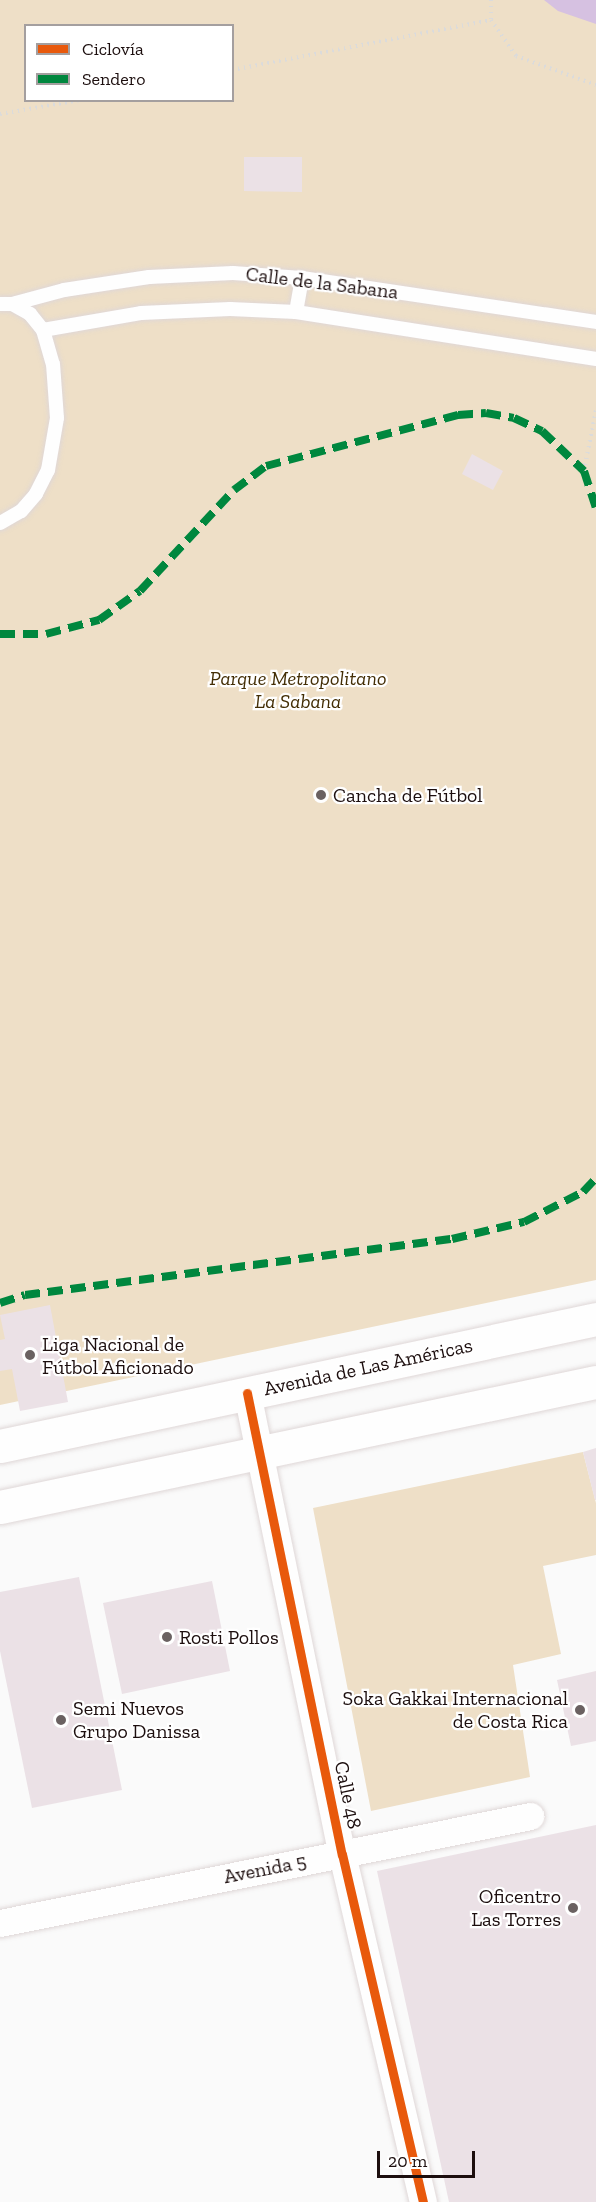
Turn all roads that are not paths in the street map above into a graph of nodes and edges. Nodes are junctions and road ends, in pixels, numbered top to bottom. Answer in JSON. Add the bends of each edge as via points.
{"nodes":[{"id":1,"x":302,"y":278,"type":"junction"},
{"id":2,"x":6,"y":304,"type":"edge"},
{"id":3,"x":296,"y":312,"type":"junction"},
{"id":4,"x":596,"y":322,"type":"edge"},
{"id":5,"x":43,"y":330,"type":"junction"},
{"id":6,"x":596,"y":357,"type":"edge"},
{"id":7,"x":0,"y":523,"type":"edge"},
{"id":8,"x":596,"y":1319,"type":"edge"},
{"id":9,"x":596,"y":1382,"type":"edge"},
{"id":10,"x":247,"y":1393,"type":"junction"},
{"id":11,"x":0,"y":1446,"type":"edge"},
{"id":12,"x":259,"y":1453,"type":"junction"},
{"id":13,"x":0,"y":1507,"type":"edge"},
{"id":14,"x":530,"y":1816,"type":"dead end"},
{"id":15,"x":342,"y":1854,"type":"junction"},
{"id":16,"x":0,"y":1923,"type":"edge"},
{"id":17,"x":423,"y":2202,"type":"edge"}],
"edges":[{"from":1,"to":2,"type":"lane","name":"Calle de la Sabana","via":[[233,273],[148,277]]},
{"from":1,"to":3,"type":"lane"},
{"from":1,"to":4,"type":"lane","name":"Calle de la Sabana"},
{"from":2,"to":5,"type":"lane","via":[[30,314]]},
{"from":3,"to":5,"type":"lane","name":"Calle de la Sabana","via":[[231,309],[141,313]]},
{"from":3,"to":6,"type":"lane","name":"Calle de la Sabana"},
{"from":5,"to":7,"type":"lane","via":[[57,393],[54,446],[36,494],[21,511]]},
{"from":8,"to":10,"type":"main road","name":"Avenida de Las Américas"},
{"from":9,"to":12,"type":"main road"},
{"from":10,"to":11,"type":"main road","name":"Avenida de Las Américas"},
{"from":10,"to":12,"type":"street","name":"Calle 48"},
{"from":12,"to":13,"type":"main road"},
{"from":12,"to":15,"type":"street","name":"Calle 48"},
{"from":14,"to":15,"type":"street","name":"Avenida 5"},
{"from":15,"to":16,"type":"street","name":"Avenida 5"},
{"from":15,"to":17,"type":"street","name":"Calle 48"}]}
